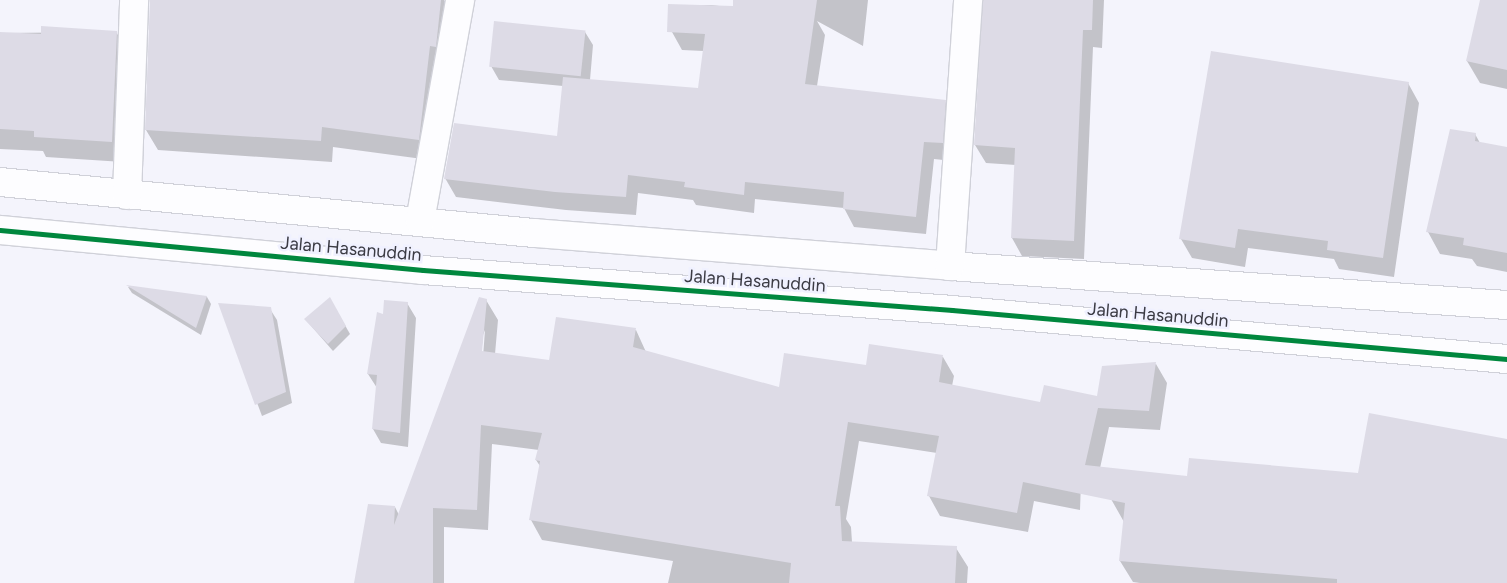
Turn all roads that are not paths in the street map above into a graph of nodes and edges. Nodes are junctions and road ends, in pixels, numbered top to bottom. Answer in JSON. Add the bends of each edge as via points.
{"nodes":[{"id":1,"x":134,"y":0,"type":"edge"},
{"id":2,"x":460,"y":0,"type":"edge"},
{"id":3,"x":968,"y":0,"type":"edge"},
{"id":4,"x":0,"y":182,"type":"edge"},
{"id":5,"x":127,"y":195,"type":"junction"},
{"id":6,"x":420,"y":221,"type":"junction"},
{"id":7,"x":0,"y":230,"type":"edge"},
{"id":8,"x":950,"y":266,"type":"junction"},
{"id":9,"x":1507,"y":305,"type":"edge"},
{"id":10,"x":1507,"y":358,"type":"edge"}],
"edges":[{"from":1,"to":5,"type":"street"},
{"from":2,"to":6,"type":"street"},
{"from":3,"to":8,"type":"street"},
{"from":4,"to":5,"type":"street","name":"Jalan Hasanuddin"},
{"from":5,"to":6,"type":"street","name":"Jalan Hasanuddin"},
{"from":6,"to":8,"type":"street","name":"Jalan Hasanuddin"},
{"from":7,"to":10,"type":"street","name":"Jalan Hasanuddin","via":[[423,270],[933,308]]},
{"from":8,"to":9,"type":"street","name":"Jalan Hasanuddin"}]}
